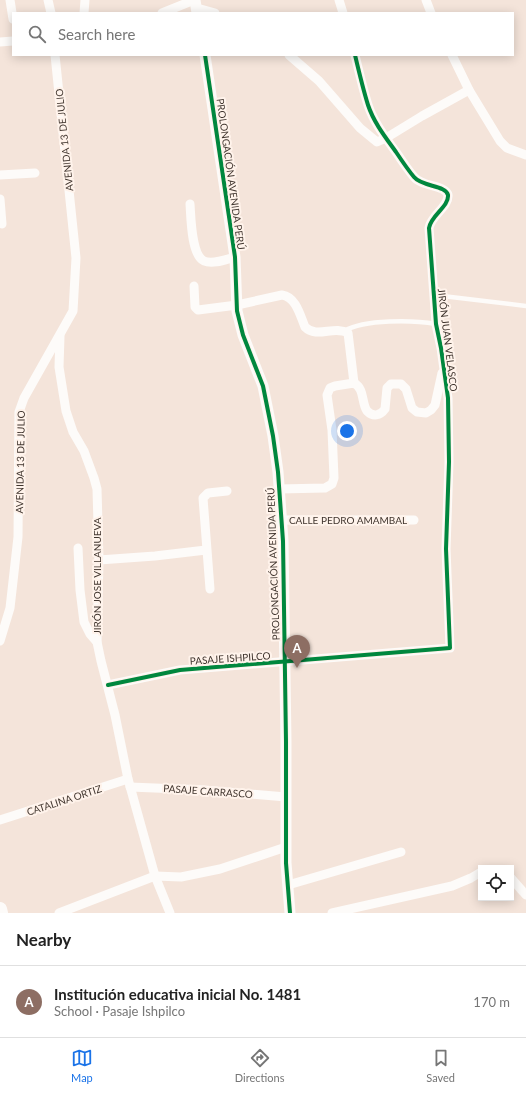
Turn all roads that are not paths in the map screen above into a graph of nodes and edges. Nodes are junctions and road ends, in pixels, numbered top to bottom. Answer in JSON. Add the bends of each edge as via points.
{"nodes":[{"id":1,"x":10,"y":0,"type":"edge"},
{"id":2,"x":48,"y":0,"type":"edge"},
{"id":3,"x":85,"y":0,"type":"edge"},
{"id":4,"x":339,"y":0,"type":"edge"},
{"id":5,"x":426,"y":0,"type":"edge"},
{"id":6,"x":196,"y":5,"type":"edge"},
{"id":7,"x":51,"y":12,"type":"edge"},
{"id":8,"x":84,"y":12,"type":"edge"},
{"id":9,"x":166,"y":12,"type":"edge"},
{"id":10,"x":213,"y":12,"type":"edge"},
{"id":11,"x":343,"y":12,"type":"edge"},
{"id":12,"x":431,"y":12,"type":"edge"},
{"id":13,"x":12,"y":13,"type":"edge"},
{"id":14,"x":12,"y":41,"type":"edge"},
{"id":15,"x":0,"y":42,"type":"edge"},
{"id":16,"x":55,"y":56,"type":"edge"},
{"id":17,"x":204,"y":56,"type":"edge"},
{"id":18,"x":290,"y":56,"type":"edge"},
{"id":19,"x":355,"y":56,"type":"edge"},
{"id":20,"x":452,"y":56,"type":"edge"},
{"id":21,"x":469,"y":90,"type":"junction"},
{"id":22,"x":386,"y":138,"type":"junction"},
{"id":23,"x":526,"y":155,"type":"edge"},
{"id":24,"x":34,"y":173,"type":"dead end"},
{"id":25,"x":0,"y":175,"type":"edge"},
{"id":26,"x":0,"y":199,"type":"edge"},
{"id":27,"x":190,"y":204,"type":"dead end"},
{"id":28,"x":2,"y":224,"type":"dead end"},
{"id":29,"x":235,"y":257,"type":"junction"},
{"id":30,"x":194,"y":286,"type":"dead end"},
{"id":31,"x":434,"y":295,"type":"junction"},
{"id":32,"x":237,"y":305,"type":"junction"},
{"id":33,"x":526,"y":306,"type":"edge"},
{"id":34,"x":436,"y":324,"type":"junction"},
{"id":35,"x":344,"y":331,"type":"junction"},
{"id":36,"x":60,"y":333,"type":"junction"},
{"id":37,"x":443,"y":369,"type":"junction"},
{"id":38,"x":354,"y":383,"type":"junction"},
{"id":39,"x":279,"y":489,"type":"junction"},
{"id":40,"x":227,"y":491,"type":"dead end"},
{"id":41,"x":281,"y":520,"type":"junction"},
{"id":42,"x":414,"y":520,"type":"dead end"},
{"id":43,"x":78,"y":548,"type":"dead end"},
{"id":44,"x":206,"y":550,"type":"junction"},
{"id":45,"x":99,"y":560,"type":"junction"},
{"id":46,"x":210,"y":589,"type":"dead end"},
{"id":47,"x":0,"y":641,"type":"edge"},
{"id":48,"x":97,"y":642,"type":"junction"},
{"id":49,"x":450,"y":648,"type":"joint"},
{"id":50,"x":284,"y":662,"type":"junction"},
{"id":51,"x":108,"y":685,"type":"junction"},
{"id":52,"x":129,"y":783,"type":"junction"},
{"id":53,"x":286,"y":797,"type":"junction"},
{"id":54,"x":0,"y":820,"type":"edge"},
{"id":55,"x":286,"y":847,"type":"junction"},
{"id":56,"x":401,"y":852,"type":"dead end"},
{"id":57,"x":478,"y":873,"type":"edge"},
{"id":58,"x":155,"y":876,"type":"junction"},
{"id":59,"x":514,"y":881,"type":"edge"},
{"id":60,"x":288,"y":884,"type":"junction"},
{"id":61,"x":526,"y":895,"type":"edge"},
{"id":62,"x":0,"y":909,"type":"edge"},
{"id":63,"x":359,"y":910,"type":"edge"},
{"id":64,"x":1,"y":913,"type":"edge"},
{"id":65,"x":59,"y":913,"type":"edge"},
{"id":66,"x":170,"y":913,"type":"edge"},
{"id":67,"x":290,"y":913,"type":"edge"},
{"id":68,"x":332,"y":913,"type":"edge"}],
"edges":[{"from":1,"to":13,"type":"street"},
{"from":2,"to":7,"type":"street"},
{"from":3,"to":8,"type":"street"},
{"from":4,"to":11,"type":"street"},
{"from":5,"to":12,"type":"street"},
{"from":6,"to":9,"type":"street"},
{"from":6,"to":10,"type":"street"},
{"from":14,"to":15,"type":"street"},
{"from":16,"to":36,"type":"street","name":"AVENIDA 13 DE JULIO","via":[[76,258],[72,311]]},
{"from":17,"to":29,"type":"street","name":"PROLONGACIÓN AVENIDA PERÚ"},
{"from":18,"to":22,"type":"street","via":[[320,81],[360,128],[377,142]]},
{"from":19,"to":22,"type":"street","name":"JIRÓN JUAN VELASCO","via":[[369,106]]},
{"from":20,"to":21,"type":"street"},
{"from":21,"to":22,"type":"street"},
{"from":21,"to":23,"type":"street","via":[[500,141],[507,148]]},
{"from":22,"to":31,"type":"street","name":"JIRÓN JUAN VELASCO","via":[[415,179],[443,188],[447,193],[446,204],[430,222],[429,228]]},
{"from":24,"to":25,"type":"street"},
{"from":26,"to":28,"type":"street"},
{"from":27,"to":29,"type":"street","via":[[195,248],[199,257],[210,262]]},
{"from":29,"to":32,"type":"street","name":"PROLONGACIÓN AVENIDA PERÚ"},
{"from":30,"to":32,"type":"street","via":[[194,303],[198,310]]},
{"from":31,"to":33,"type":"lane"},
{"from":31,"to":34,"type":"street","name":"JIRÓN JUAN VELASCO"},
{"from":32,"to":35,"type":"street","via":[[285,295],[296,305],[307,330]]},
{"from":32,"to":39,"type":"street","name":"PROLONGACIÓN AVENIDA PERÚ","via":[[243,335],[263,386],[273,436]]},
{"from":34,"to":35,"type":"lane","via":[[386,322],[351,327]]},
{"from":34,"to":37,"type":"street","name":"JIRÓN JUAN VELASCO"},
{"from":35,"to":38,"type":"street","via":[[349,335]]},
{"from":36,"to":45,"type":"street","name":"JIRÓN JOSE VILLANUEVA","via":[[59,367],[66,411],[97,489]]},
{"from":36,"to":47,"type":"street","name":"AVENIDA 13 DE JULIO","via":[[24,398],[19,412],[18,537],[10,608]]},
{"from":37,"to":38,"type":"street","via":[[435,405],[423,413],[412,408],[405,386],[395,383],[387,388],[385,409],[380,414],[372,415],[365,408],[361,389]]},
{"from":37,"to":49,"type":"street","name":"JIRÓN JUAN VELASCO","via":[[448,404],[446,549]]},
{"from":38,"to":39,"type":"street","via":[[332,386],[327,392],[332,430],[332,484],[325,488]]},
{"from":39,"to":41,"type":"street","name":"PROLONGACIÓN AVENIDA PERÚ"},
{"from":40,"to":44,"type":"street","via":[[208,493],[203,498]]},
{"from":41,"to":42,"type":"street","name":"CALLE PEDRO AMAMBAL"},
{"from":41,"to":50,"type":"street","name":"PROLONGACIÓN AVENIDA PERÚ"},
{"from":43,"to":48,"type":"street","via":[[84,622]]},
{"from":44,"to":45,"type":"street"},
{"from":44,"to":46,"type":"street"},
{"from":45,"to":48,"type":"street","name":"JIRÓN JOSE VILLANUEVA"},
{"from":48,"to":51,"type":"street","name":"JIRÓN JOSE VILLANUEVA"},
{"from":49,"to":50,"type":"street","name":"PASAJE ISHPILCO"},
{"from":50,"to":51,"type":"street","name":"PASAJE ISHPILCO","via":[[180,670]]},
{"from":50,"to":53,"type":"street","name":"PROLONGACIÓN AVENIDA PERÚ"},
{"from":51,"to":52,"type":"street","name":"JIRÓN JOSE VILLANUEVA"},
{"from":52,"to":53,"type":"street","name":"PASAJE CARRASCO"},
{"from":52,"to":54,"type":"street","name":"CATALINA ORTIZ"},
{"from":52,"to":58,"type":"street","name":"JIRÓN JOSE VILLANUEVA"},
{"from":53,"to":55,"type":"street","name":"PROLONGACIÓN AVENIDA PERÚ"},
{"from":55,"to":58,"type":"street","via":[[220,869],[181,877]]},
{"from":55,"to":60,"type":"street","name":"PROLONGACIÓN AVENIDA PERÚ"},
{"from":56,"to":60,"type":"street"},
{"from":57,"to":63,"type":"street","via":[[452,886]]},
{"from":58,"to":65,"type":"street"},
{"from":58,"to":66,"type":"street","name":"JIRÓN JOSE VILLANUEVA"},
{"from":59,"to":61,"type":"street"},
{"from":60,"to":67,"type":"street","name":"PROLONGACIÓN AVENIDA PERÚ"},
{"from":62,"to":64,"type":"highway"},
{"from":63,"to":68,"type":"street"}]}
